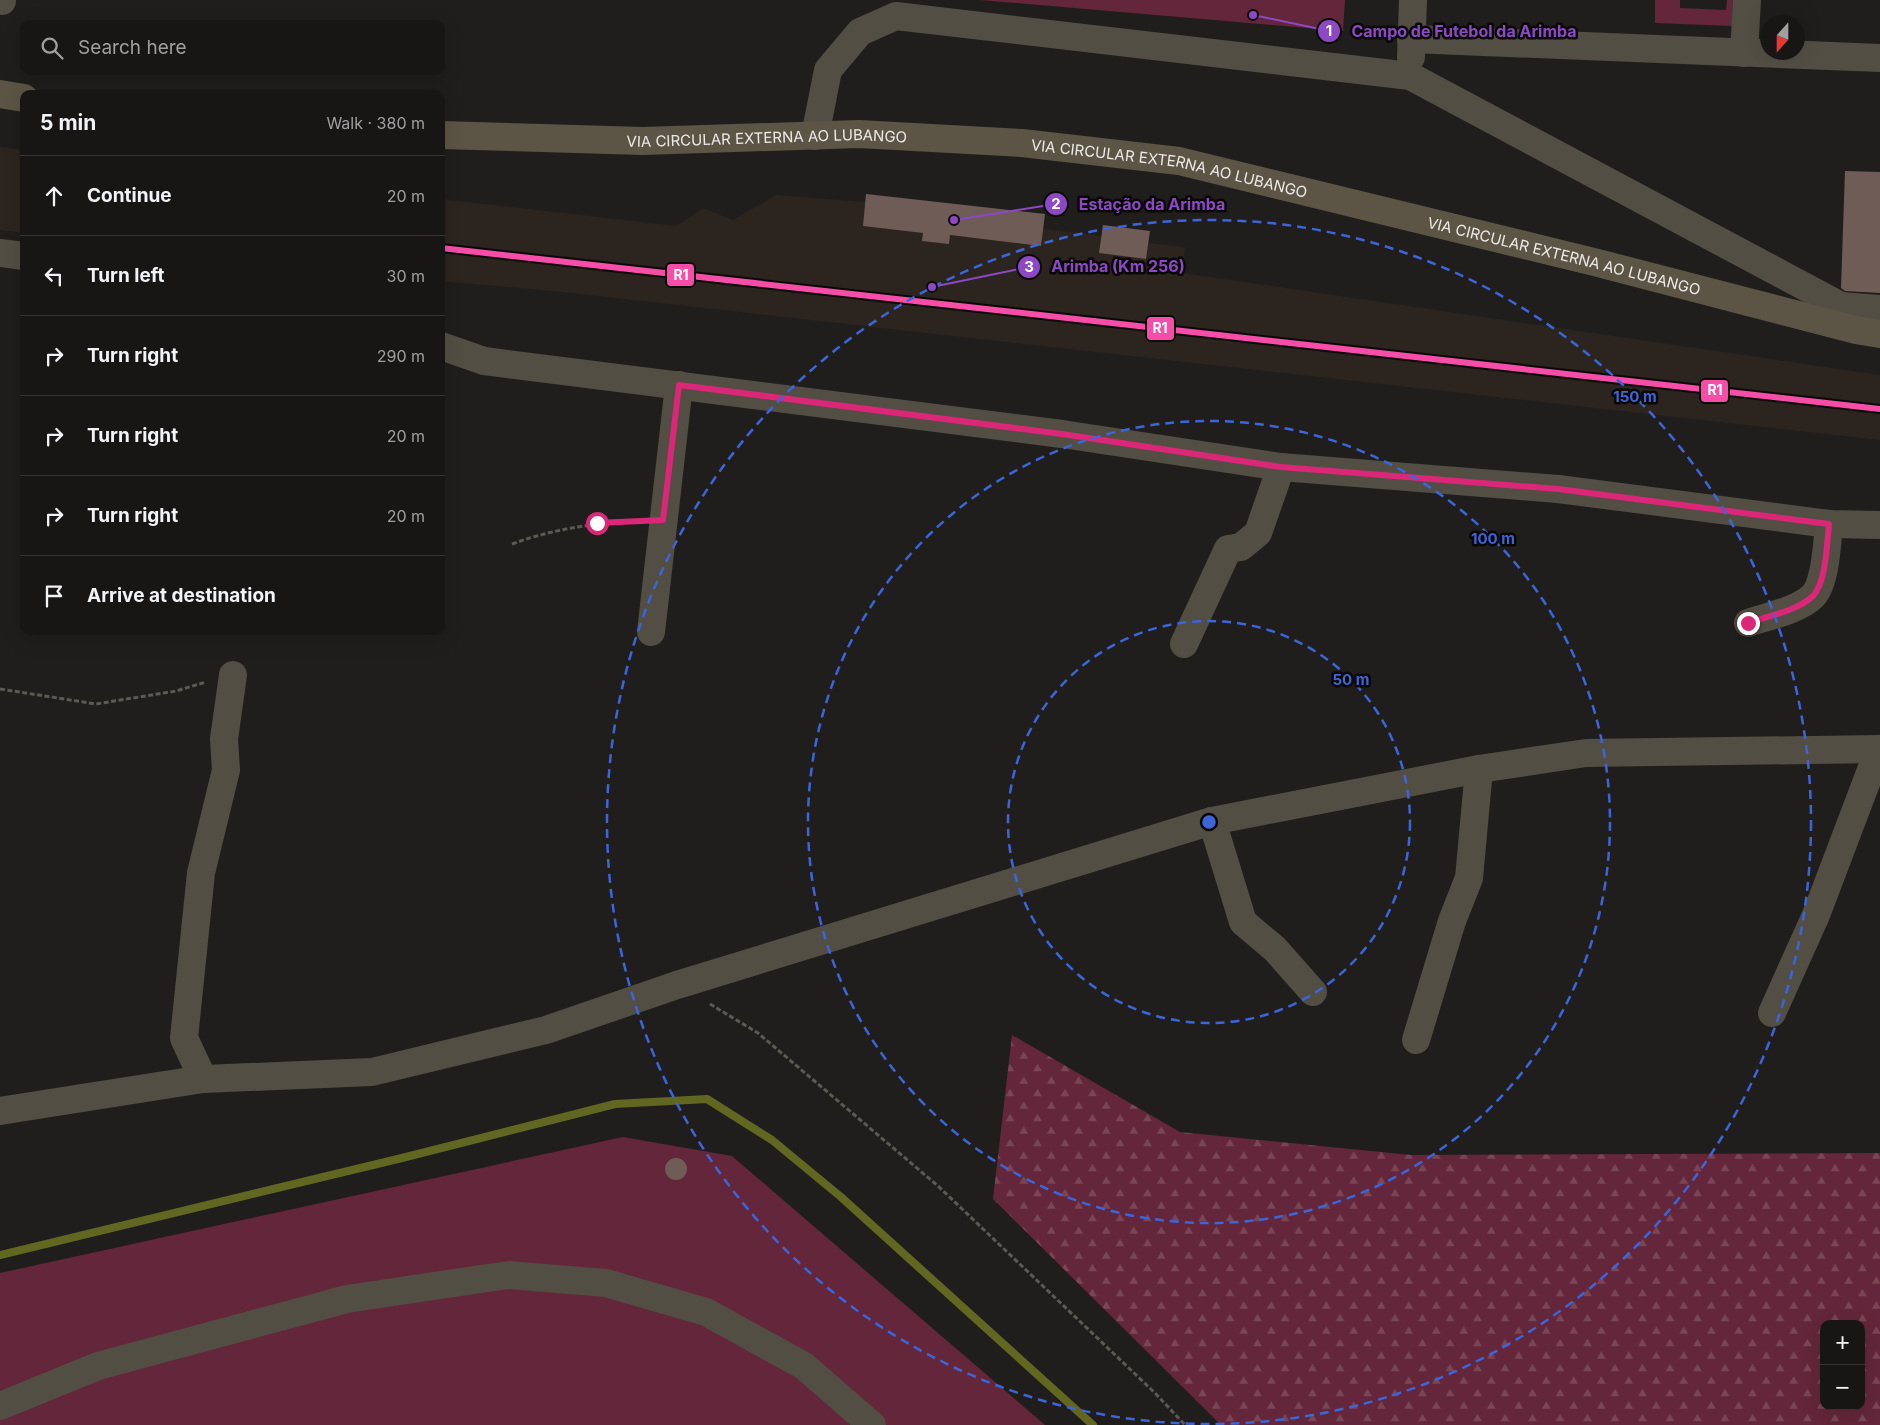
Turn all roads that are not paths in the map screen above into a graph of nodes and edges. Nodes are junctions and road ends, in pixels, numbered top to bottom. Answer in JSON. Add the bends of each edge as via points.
{"nodes":[{"id":1,"x":1413,"y":0,"type":"edge"},
{"id":2,"x":1748,"y":0,"type":"edge"},
{"id":3,"x":896,"y":8,"type":"edge"},
{"id":4,"x":1411,"y":39,"type":"junction"},
{"id":5,"x":1744,"y":53,"type":"junction"},
{"id":6,"x":1880,"y":58,"type":"edge"},
{"id":7,"x":1410,"y":76,"type":"junction"},
{"id":8,"x":0,"y":94,"type":"edge"},
{"id":9,"x":20,"y":97,"type":"edge"},
{"id":10,"x":445,"y":134,"type":"edge"},
{"id":11,"x":816,"y":136,"type":"junction"},
{"id":12,"x":0,"y":253,"type":"edge"},
{"id":13,"x":20,"y":256,"type":"edge"},
{"id":14,"x":1880,"y":309,"type":"edge"},
{"id":15,"x":1880,"y":334,"type":"edge"},
{"id":16,"x":445,"y":347,"type":"edge"},
{"id":17,"x":679,"y":385,"type":"junction"},
{"id":18,"x":1281,"y":467,"type":"junction"},
{"id":19,"x":1829,"y":524,"type":"junction"},
{"id":20,"x":1880,"y":525,"type":"edge"},
{"id":21,"x":1748,"y":623,"type":"dead end"},
{"id":22,"x":650,"y":632,"type":"dead end"},
{"id":23,"x":1184,"y":644,"type":"dead end"},
{"id":24,"x":233,"y":675,"type":"road end"},
{"id":25,"x":1879,"y":749,"type":"edge"},
{"id":26,"x":1479,"y":769,"type":"junction"},
{"id":27,"x":1212,"y":822,"type":"junction"},
{"id":28,"x":1313,"y":992,"type":"dead end"},
{"id":29,"x":1772,"y":1012,"type":"dead end"},
{"id":30,"x":1416,"y":1040,"type":"dead end"},
{"id":31,"x":203,"y":1079,"type":"junction"},
{"id":32,"x":0,"y":1111,"type":"edge"},
{"id":33,"x":0,"y":1406,"type":"edge"},
{"id":34,"x":872,"y":1425,"type":"edge"}],
"edges":[{"from":1,"to":4,"type":"street"},
{"from":2,"to":5,"type":"street"},
{"from":3,"to":7,"type":"street"},
{"from":3,"to":11,"type":"street","via":[[860,32],[828,70]]},
{"from":4,"to":5,"type":"street"},
{"from":4,"to":7,"type":"street"},
{"from":5,"to":6,"type":"street"},
{"from":7,"to":14,"type":"street","via":[[1841,306]]},
{"from":8,"to":9,"type":"main road"},
{"from":10,"to":11,"type":"main road","name":"VIA CIRCULAR EXTERNA AO LUBANGO","via":[[642,140]]},
{"from":11,"to":15,"type":"main road","name":"VIA CIRCULAR EXTERNA AO LUBANGO","via":[[859,134],[1022,143],[1179,161]]},
{"from":12,"to":13,"type":"street"},
{"from":16,"to":17,"type":"street","via":[[484,361]]},
{"from":17,"to":18,"type":"street","via":[[1062,434]]},
{"from":17,"to":22,"type":"street"},
{"from":18,"to":19,"type":"street","via":[[1558,489]]},
{"from":18,"to":23,"type":"street","via":[[1258,533],[1241,547],[1228,549]]},
{"from":19,"to":20,"type":"street"},
{"from":19,"to":21,"type":"street","via":[[1824,571],[1814,595],[1795,607]]},
{"from":24,"to":31,"type":"street","via":[[224,739],[226,770],[201,873],[184,1038]]},
{"from":25,"to":26,"type":"street","via":[[1586,753]]},
{"from":25,"to":29,"type":"street","via":[[1816,915]]},
{"from":26,"to":27,"type":"street"},
{"from":26,"to":30,"type":"street","via":[[1468,878]]},
{"from":27,"to":28,"type":"street","via":[[1243,922],[1275,949]]},
{"from":27,"to":31,"type":"street","via":[[677,985],[546,1030],[372,1072]]},
{"from":31,"to":32,"type":"street"},
{"from":33,"to":34,"type":"street","via":[[98,1366],[346,1299],[508,1275],[606,1283],[706,1312],[804,1366]]}]}
